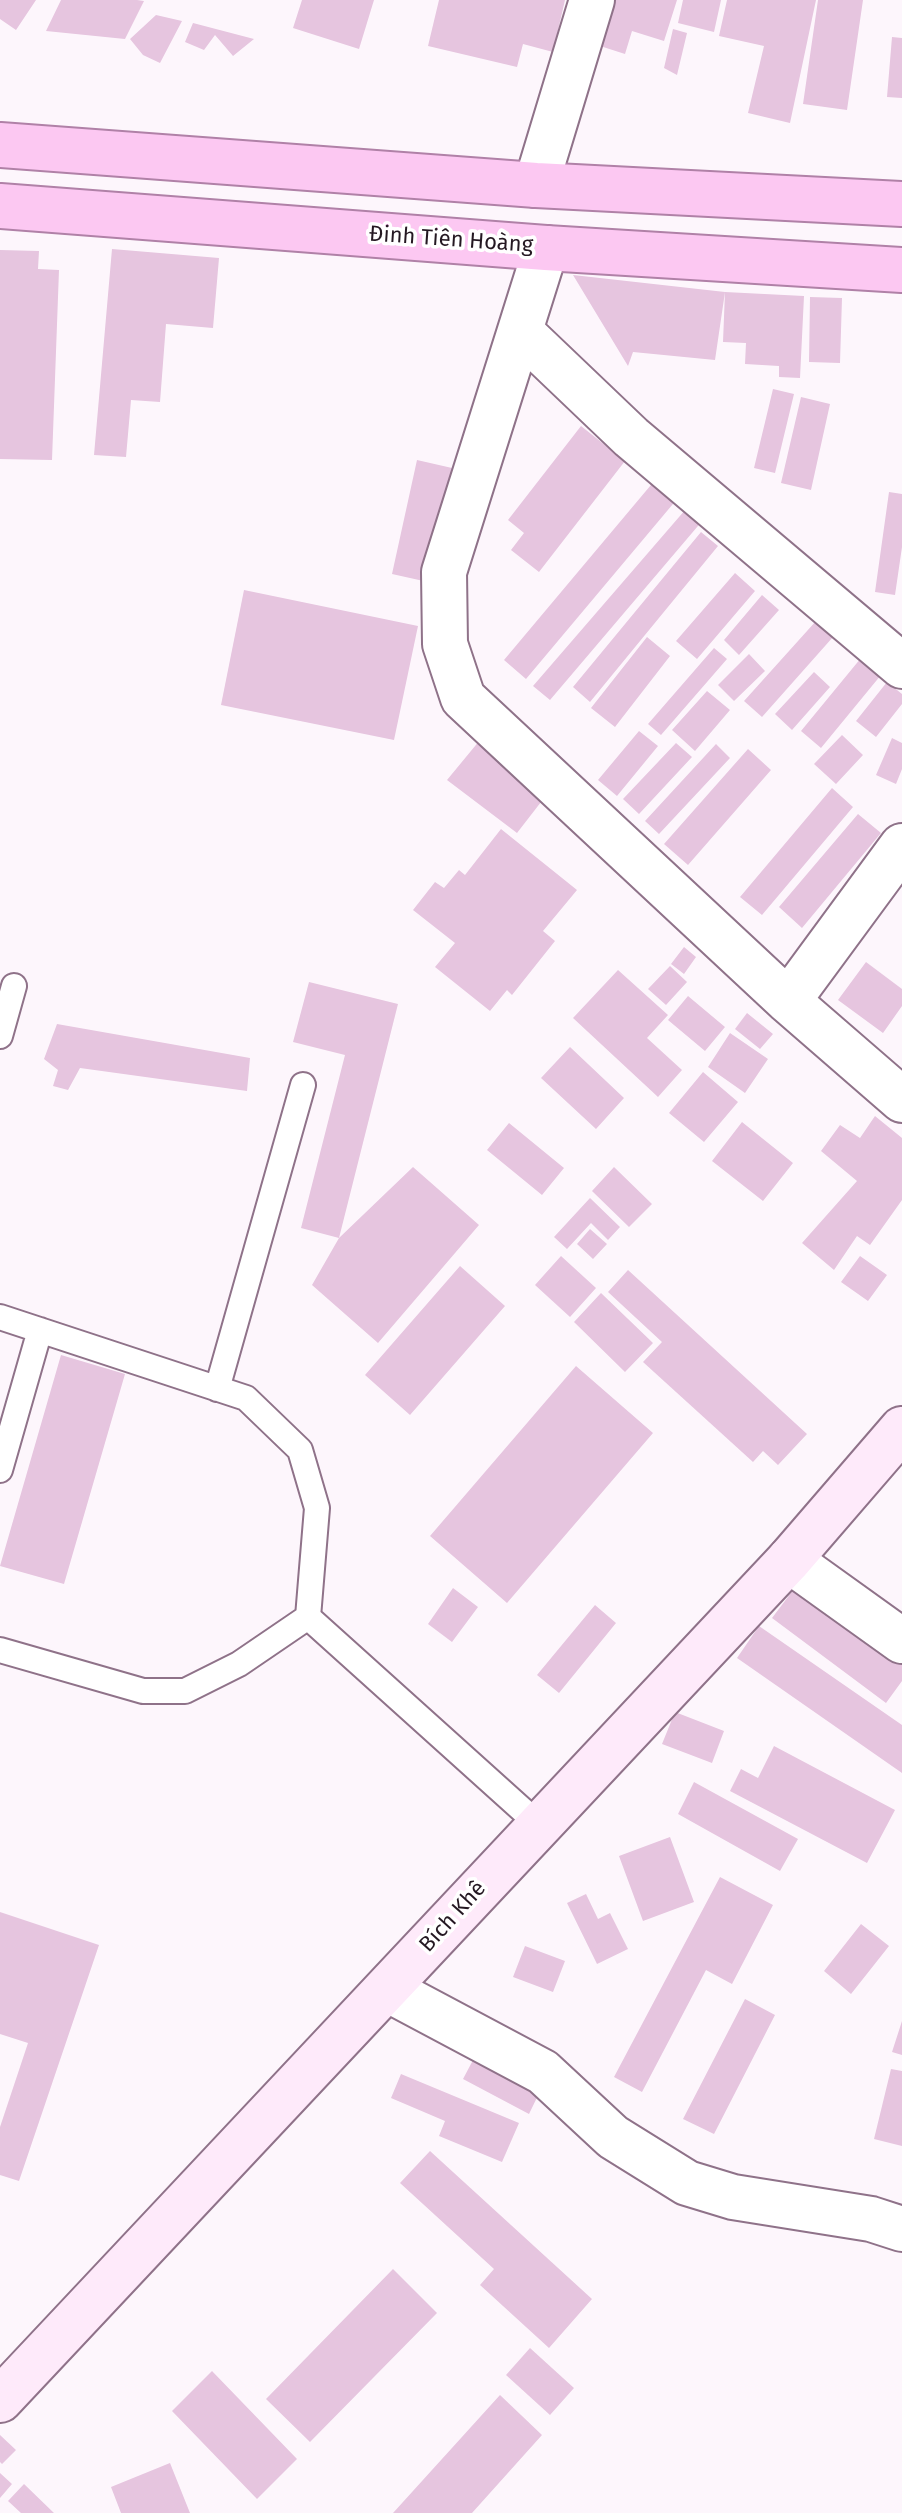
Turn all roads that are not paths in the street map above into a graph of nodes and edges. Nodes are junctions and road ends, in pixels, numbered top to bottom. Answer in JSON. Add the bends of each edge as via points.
{"nodes":[{"id":1,"x":592,"y":0,"type":"edge"},
{"id":2,"x":0,"y":145,"type":"edge"},
{"id":3,"x":536,"y":185,"type":"junction"},
{"id":4,"x":902,"y":204,"type":"edge"},
{"id":5,"x":0,"y":206,"type":"edge"},
{"id":6,"x":546,"y":248,"type":"junction"},
{"id":7,"x":902,"y":270,"type":"edge"},
{"id":8,"x":522,"y":333,"type":"junction"},
{"id":9,"x":902,"y":666,"type":"edge"},
{"id":10,"x":902,"y":846,"type":"edge"},
{"id":11,"x":14,"y":986,"type":"dead end"},
{"id":12,"x":788,"y":1001,"type":"junction"},
{"id":13,"x":0,"y":1036,"type":"edge"},
{"id":14,"x":303,"y":1085,"type":"dead end"},
{"id":15,"x":902,"y":1100,"type":"edge"},
{"id":16,"x":0,"y":1317,"type":"edge"},
{"id":17,"x":40,"y":1330,"type":"junction"},
{"id":18,"x":217,"y":1389,"type":"junction"},
{"id":19,"x":902,"y":1429,"type":"edge"},
{"id":20,"x":0,"y":1470,"type":"edge"},
{"id":21,"x":789,"y":1560,"type":"junction"},
{"id":22,"x":308,"y":1617,"type":"junction"},
{"id":23,"x":902,"y":1641,"type":"edge"},
{"id":24,"x":0,"y":1650,"type":"edge"},
{"id":25,"x":538,"y":1824,"type":"junction"},
{"id":26,"x":387,"y":1989,"type":"junction"},
{"id":27,"x":902,"y":2229,"type":"edge"},
{"id":28,"x":0,"y":2400,"type":"edge"}],
"edges":[{"from":1,"to":3,"type":"street"},
{"from":2,"to":3,"type":"highway"},
{"from":3,"to":4,"type":"highway"},
{"from":5,"to":6,"type":"highway","name":"Đinh Tiên Hoàng"},
{"from":6,"to":7,"type":"highway","name":"Đinh Tiên Hoàng"},
{"from":6,"to":8,"type":"street"},
{"from":8,"to":9,"type":"street","via":[[631,437]]},
{"from":8,"to":12,"type":"street","via":[[444,572],[445,644],[463,698]]},
{"from":10,"to":12,"type":"street"},
{"from":11,"to":13,"type":"lane"},
{"from":12,"to":15,"type":"street"},
{"from":14,"to":18,"type":"lane"},
{"from":16,"to":17,"type":"lane"},
{"from":17,"to":18,"type":"lane"},
{"from":17,"to":20,"type":"lane"},
{"from":18,"to":22,"type":"lane","via":[[246,1398],[300,1450],[317,1508]]},
{"from":19,"to":21,"type":"main road","name":"Bích Khê"},
{"from":21,"to":23,"type":"street"},
{"from":21,"to":25,"type":"main road","name":"Bích Khê"},
{"from":22,"to":24,"type":"lane","via":[[239,1664],[185,1691],[143,1691]]},
{"from":22,"to":25,"type":"lane"},
{"from":25,"to":26,"type":"main road","name":"Bích Khê"},
{"from":26,"to":27,"type":"street","via":[[543,2072],[613,2137],[687,2183],[733,2197],[871,2219]]},
{"from":26,"to":28,"type":"main road","name":"Bích Khê"}]}
